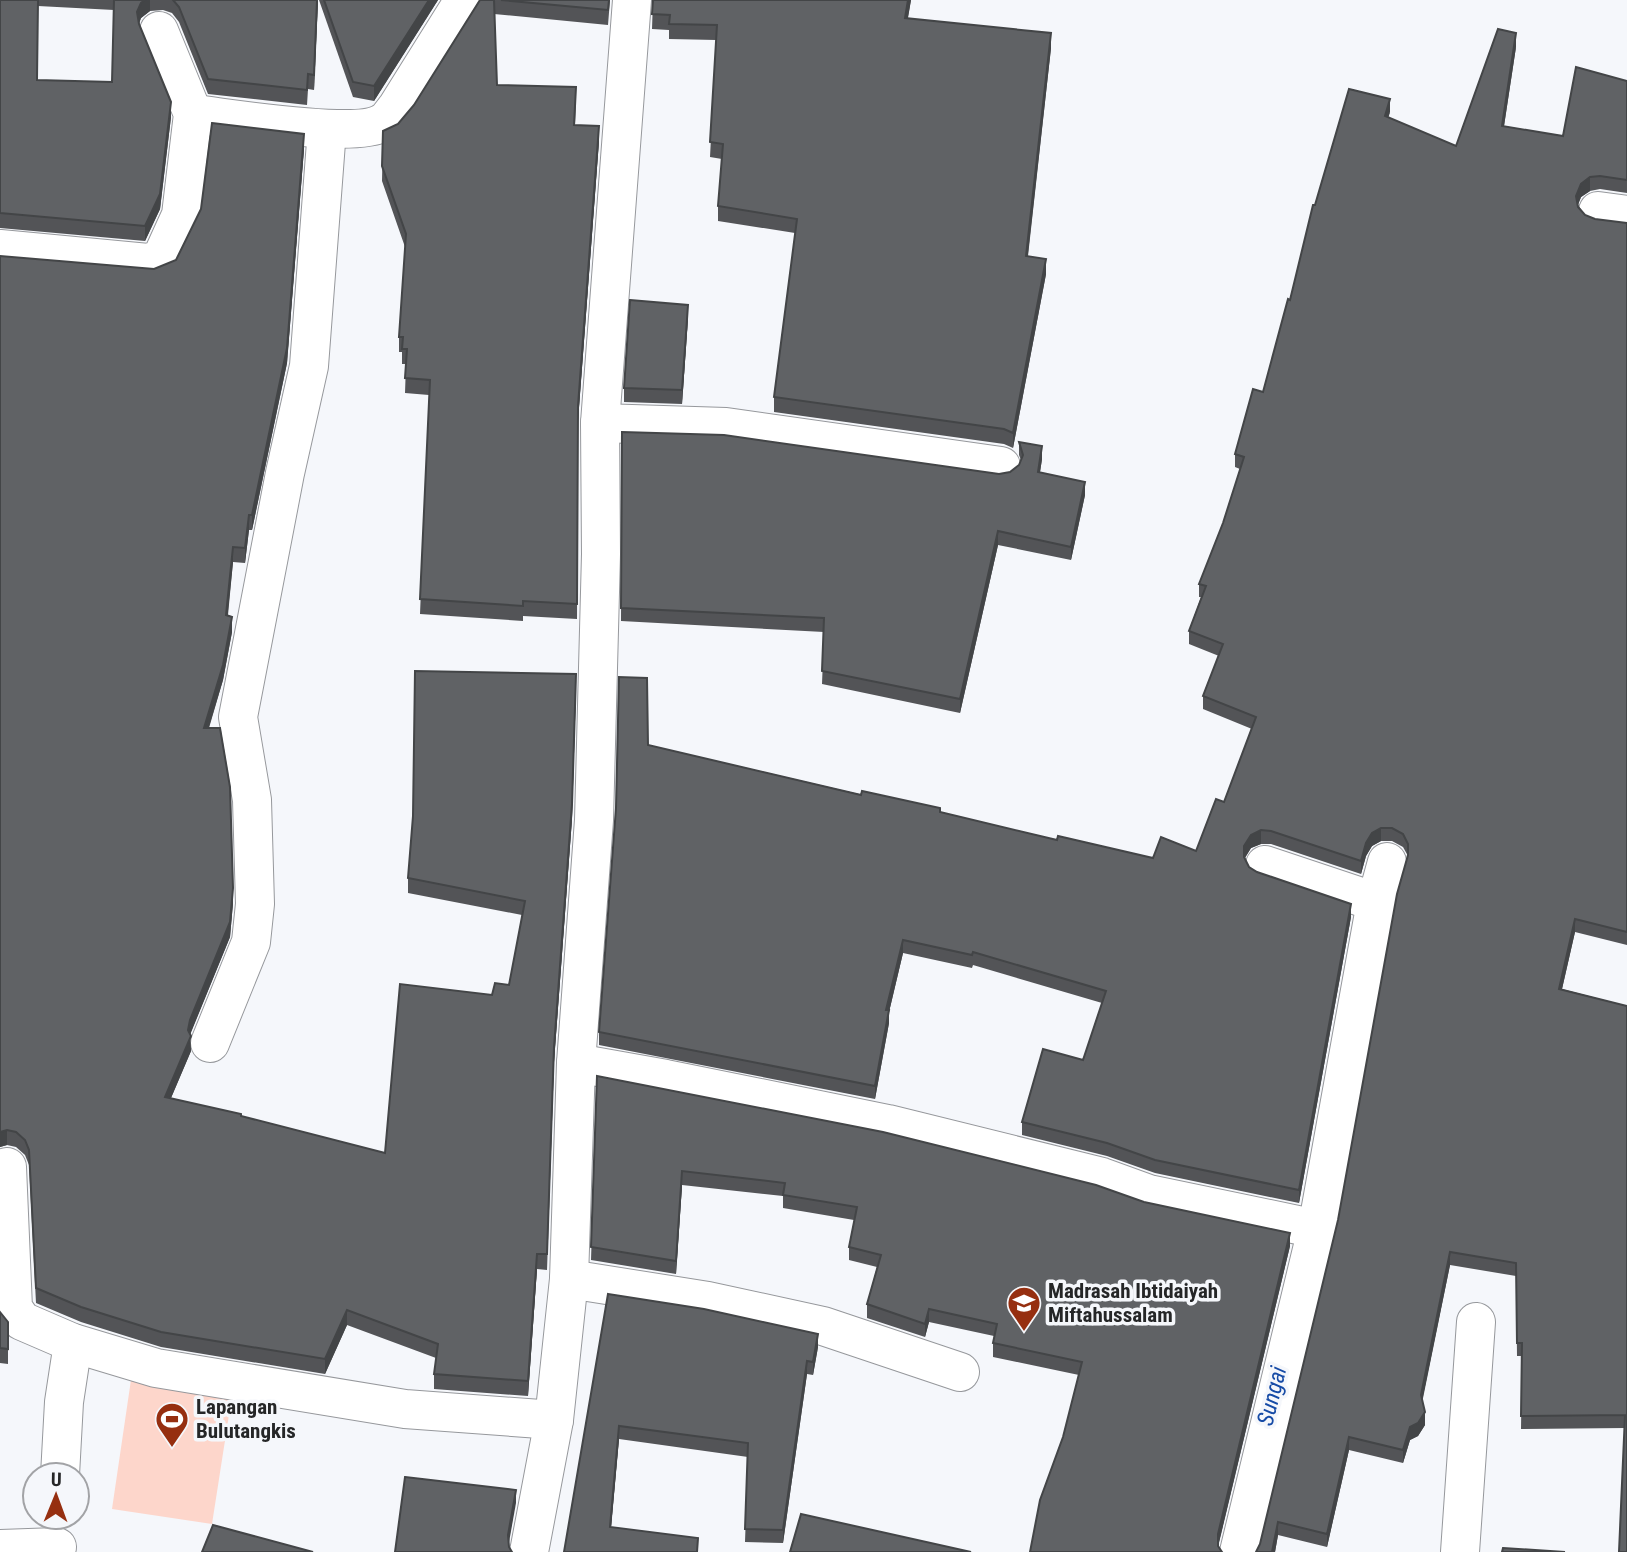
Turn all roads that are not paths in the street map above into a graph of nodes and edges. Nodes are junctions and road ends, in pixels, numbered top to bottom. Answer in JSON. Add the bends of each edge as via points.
{"nodes":[{"id":1,"x":464,"y":0,"type":"edge"},
{"id":2,"x":632,"y":0,"type":"edge"},
{"id":3,"x":159,"y":31,"type":"dead end"},
{"id":4,"x":193,"y":114,"type":"junction"},
{"id":5,"x":327,"y":129,"type":"junction"},
{"id":6,"x":0,"y":249,"type":"edge"},
{"id":7,"x":600,"y":423,"type":"junction"},
{"id":8,"x":1001,"y":466,"type":"dead end"},
{"id":9,"x":1387,"y":862,"type":"dead end"},
{"id":10,"x":1265,"y":865,"type":"dead end"},
{"id":11,"x":1376,"y":902,"type":"junction"},
{"id":12,"x":210,"y":1043,"type":"dead end"},
{"id":13,"x":576,"y":1063,"type":"junction"},
{"id":14,"x":7,"y":1167,"type":"dead end"},
{"id":15,"x":1317,"y":1229,"type":"junction"},
{"id":16,"x":569,"y":1279,"type":"junction"},
{"id":17,"x":7,"y":1308,"type":"edge"},
{"id":18,"x":1476,"y":1322,"type":"dead end"},
{"id":19,"x":73,"y":1343,"type":"junction"},
{"id":20,"x":960,"y":1373,"type":"dead end"},
{"id":21,"x":554,"y":1420,"type":"junction"},
{"id":22,"x":61,"y":1461,"type":"edge"},
{"id":23,"x":57,"y":1539,"type":"edge"},
{"id":24,"x":0,"y":1549,"type":"edge"},
{"id":25,"x":529,"y":1552,"type":"edge"},
{"id":26,"x":1239,"y":1552,"type":"edge"},
{"id":27,"x":1460,"y":1552,"type":"edge"}],
"edges":[{"from":1,"to":5,"type":"street","via":[[384,122],[366,128]]},
{"from":2,"to":7,"type":"street"},
{"from":3,"to":4,"type":"street"},
{"from":4,"to":5,"type":"street"},
{"from":4,"to":6,"type":"street","via":[[181,215],[161,259],[148,263]]},
{"from":5,"to":12,"type":"street","via":[[309,366],[237,717],[252,800],[251,942]]},
{"from":7,"to":8,"type":"street","via":[[726,427]]},
{"from":7,"to":13,"type":"street","via":[[594,820]]},
{"from":9,"to":11,"type":"street"},
{"from":10,"to":11,"type":"street"},
{"from":11,"to":15,"type":"street"},
{"from":13,"to":15,"type":"street","via":[[888,1124],[1102,1177],[1149,1194]]},
{"from":13,"to":16,"type":"street"},
{"from":14,"to":17,"type":"street"},
{"from":15,"to":26,"type":"street"},
{"from":16,"to":20,"type":"street","via":[[708,1301],[823,1326]]},
{"from":16,"to":21,"type":"street"},
{"from":17,"to":19,"type":"street","via":[[22,1321]]},
{"from":18,"to":27,"type":"street"},
{"from":19,"to":21,"type":"street","via":[[156,1368],[405,1409]]},
{"from":19,"to":22,"type":"street"},
{"from":21,"to":25,"type":"street"},
{"from":23,"to":24,"type":"street"}]}
